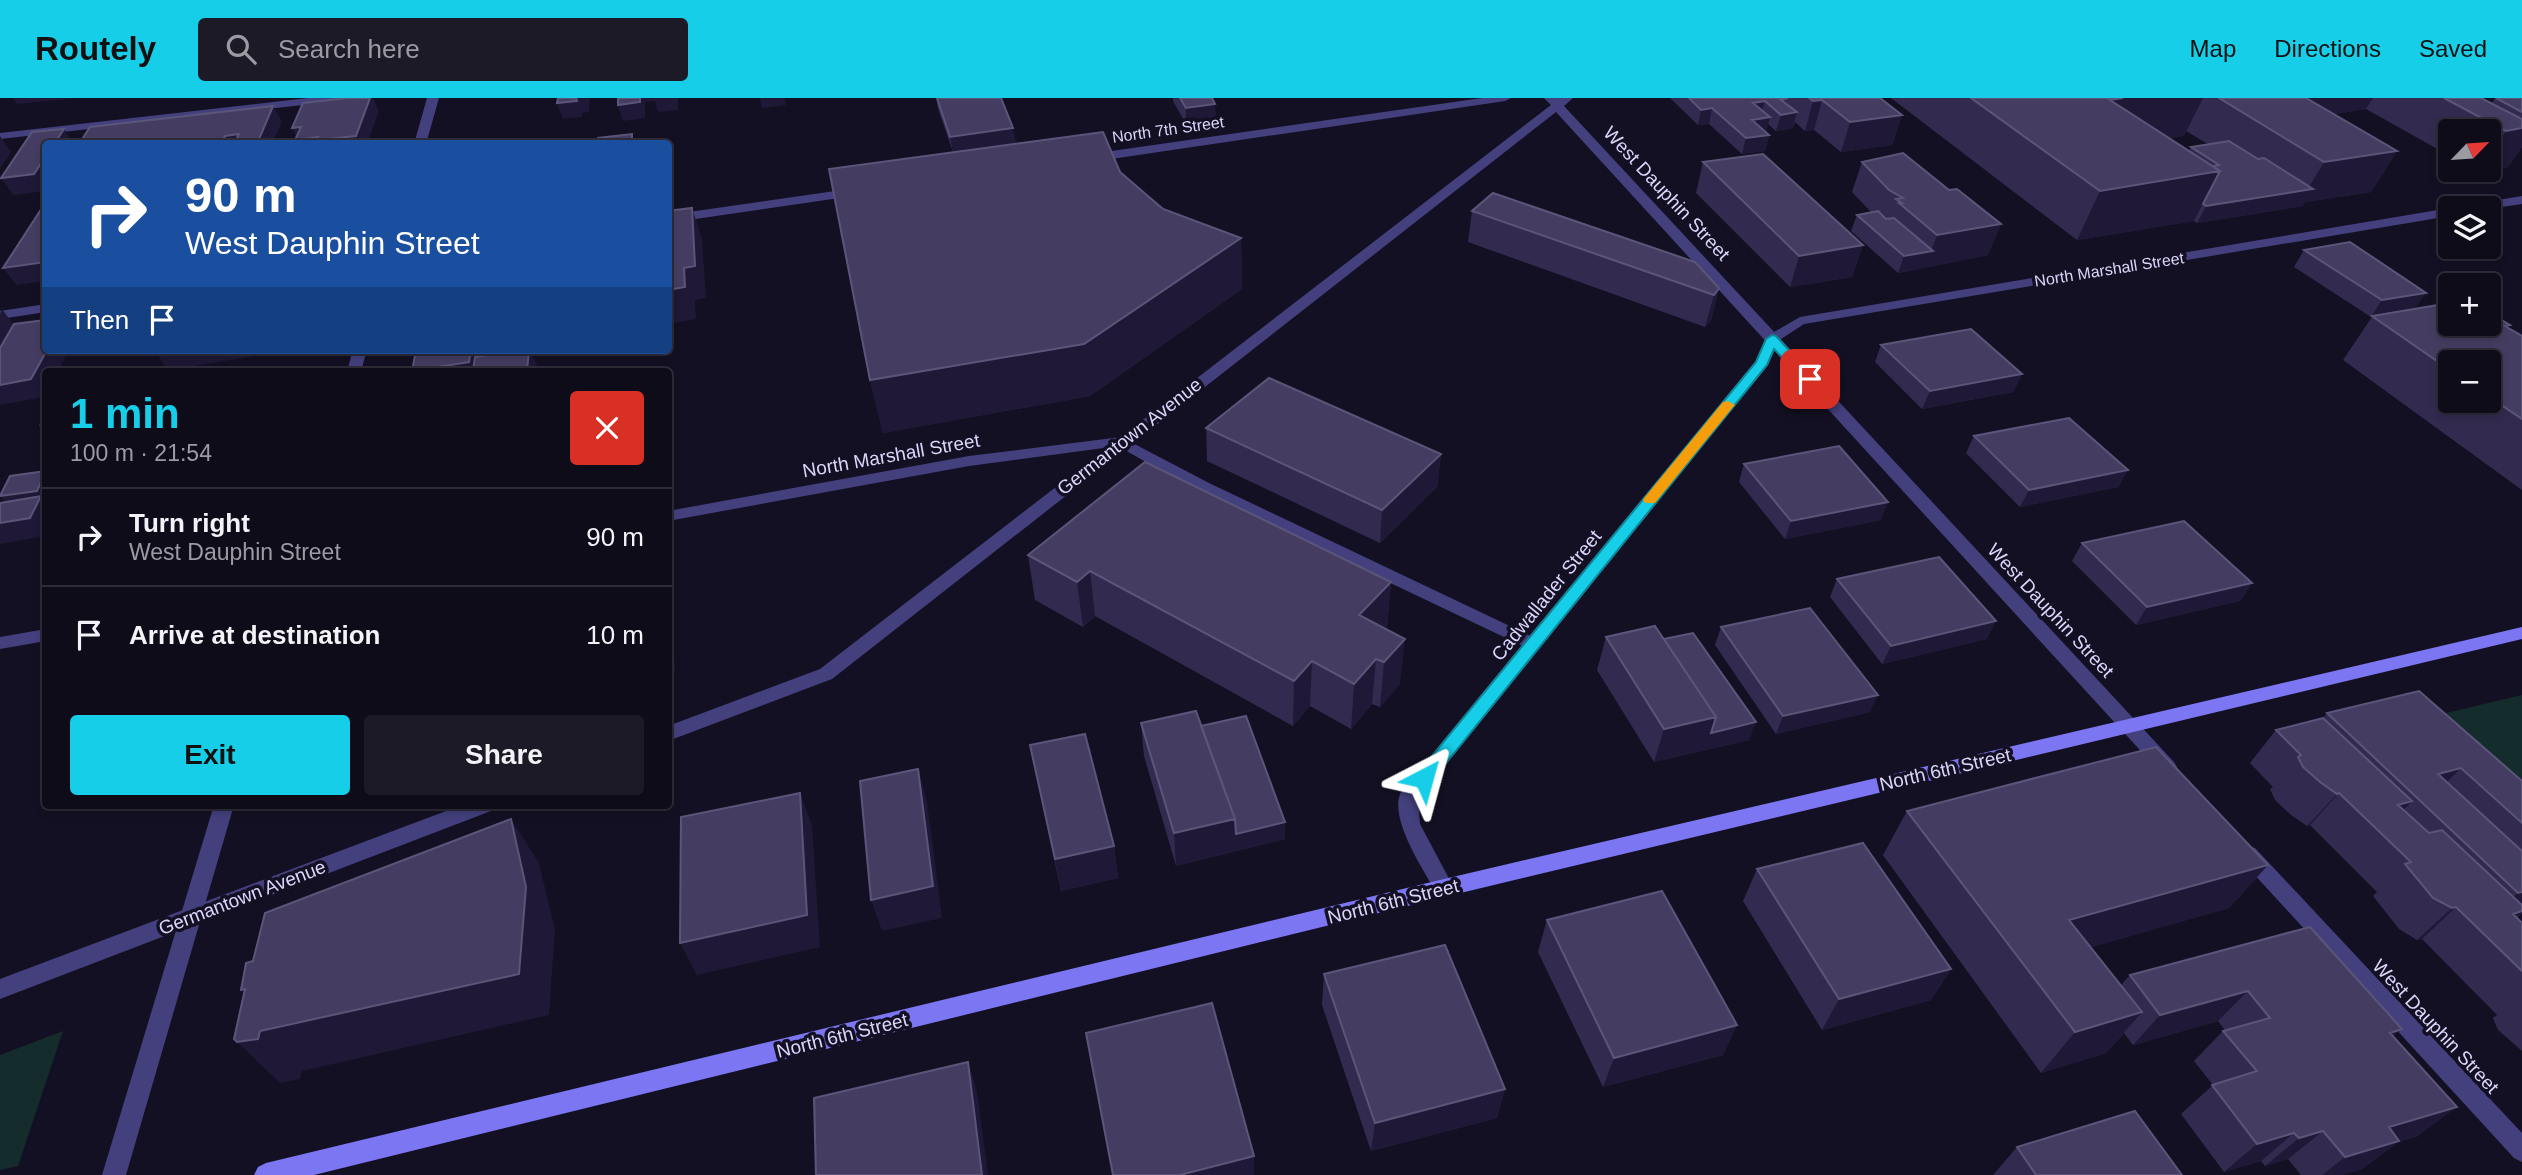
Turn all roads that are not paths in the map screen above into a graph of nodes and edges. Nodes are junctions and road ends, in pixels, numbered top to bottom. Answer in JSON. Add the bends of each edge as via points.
{"nodes":[{"id":1,"x":338,"y":98,"type":"edge"},
{"id":2,"x":433,"y":98,"type":"edge"},
{"id":3,"x":1506,"y":98,"type":"edge"},
{"id":4,"x":1558,"y":100,"type":"edge"},
{"id":5,"x":0,"y":136,"type":"edge"},
{"id":6,"x":421,"y":140,"type":"edge"},
{"id":7,"x":1080,"y":159,"type":"edge"},
{"id":8,"x":874,"y":189,"type":"edge"},
{"id":9,"x":2522,"y":200,"type":"edge"},
{"id":10,"x":2501,"y":204,"type":"edge"},
{"id":11,"x":2438,"y":214,"type":"edge"},
{"id":12,"x":672,"y":218,"type":"edge"},
{"id":13,"x":42,"y":309,"type":"edge"},
{"id":14,"x":0,"y":315,"type":"edge"},
{"id":15,"x":1772,"y":339,"type":"junction"},
{"id":16,"x":1121,"y":442,"type":"junction"},
{"id":17,"x":672,"y":515,"type":"edge"},
{"id":18,"x":2522,"y":633,"type":"edge"},
{"id":19,"x":42,"y":636,"type":"edge"},
{"id":20,"x":0,"y":643,"type":"edge"},
{"id":21,"x":1533,"y":644,"type":"junction"},
{"id":22,"x":2129,"y":726,"type":"junction"},
{"id":23,"x":672,"y":732,"type":"edge"},
{"id":24,"x":2176,"y":776,"type":"edge"},
{"id":25,"x":223,"y":809,"type":"edge"},
{"id":26,"x":474,"y":809,"type":"edge"},
{"id":27,"x":2232,"y":837,"type":"edge"},
{"id":28,"x":1444,"y":888,"type":"junction"},
{"id":29,"x":191,"y":917,"type":"junction"},
{"id":30,"x":0,"y":989,"type":"edge"},
{"id":31,"x":2522,"y":1150,"type":"edge"},
{"id":32,"x":114,"y":1175,"type":"edge"},
{"id":33,"x":266,"y":1175,"type":"edge"}],
"edges":[{"from":1,"to":5,"type":"street"},
{"from":2,"to":6,"type":"street"},
{"from":3,"to":7,"type":"street","name":"North 7th Street"},
{"from":4,"to":15,"type":"street","name":"West Dauphin Street"},
{"from":4,"to":16,"type":"street","name":"Germantown Avenue"},
{"from":8,"to":12,"type":"street"},
{"from":9,"to":10,"type":"street"},
{"from":11,"to":15,"type":"street","name":"North Marshall Street","via":[[1800,321]]},
{"from":13,"to":14,"type":"street"},
{"from":15,"to":21,"type":"street","name":"Cadwallader Street","via":[[1763,362]]},
{"from":15,"to":22,"type":"street","name":"West Dauphin Street"},
{"from":16,"to":17,"type":"street","name":"North Marshall Street","via":[[969,461]]},
{"from":16,"to":21,"type":"street","via":[[1203,487]]},
{"from":16,"to":23,"type":"street","name":"Germantown Avenue","via":[[826,674]]},
{"from":18,"to":22,"type":"main road","name":"North 6th Street"},
{"from":19,"to":20,"type":"street"},
{"from":21,"to":28,"type":"street","name":"Cadwallader Street","via":[[1408,797],[1410,824]]},
{"from":22,"to":24,"type":"street","name":"West Dauphin Street"},
{"from":22,"to":28,"type":"main road","name":"North 6th Street"},
{"from":25,"to":29,"type":"street"},
{"from":26,"to":29,"type":"street","name":"Germantown Avenue"},
{"from":27,"to":31,"type":"street","name":"West Dauphin Street"},
{"from":28,"to":33,"type":"main road","name":"North 6th Street"},
{"from":29,"to":30,"type":"street","name":"Germantown Avenue"},
{"from":29,"to":32,"type":"street"}]}
